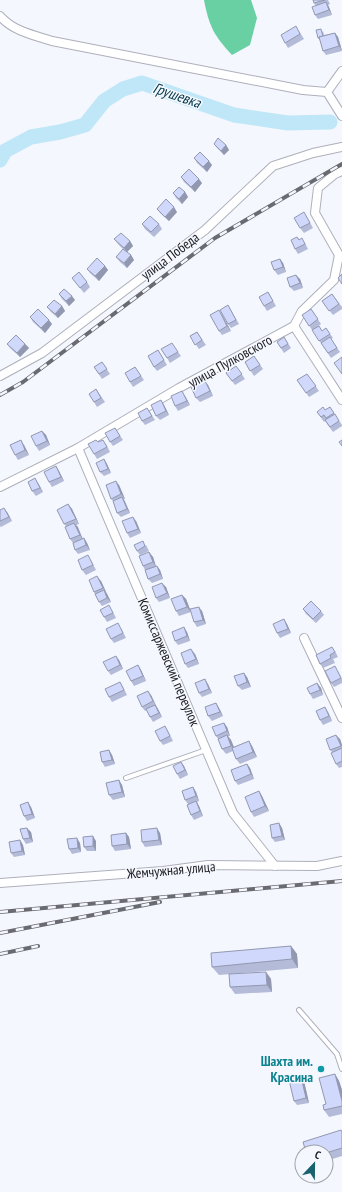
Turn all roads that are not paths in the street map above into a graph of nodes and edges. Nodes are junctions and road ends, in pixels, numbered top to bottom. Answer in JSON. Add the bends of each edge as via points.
{"nodes":[{"id":1,"x":0,"y":16,"type":"edge"},
{"id":2,"x":342,"y":71,"type":"edge"},
{"id":3,"x":327,"y":92,"type":"junction"},
{"id":4,"x":342,"y":116,"type":"edge"},
{"id":5,"x":342,"y":147,"type":"edge"},
{"id":6,"x":342,"y":171,"type":"edge"},
{"id":7,"x":294,"y":326,"type":"junction"},
{"id":8,"x":0,"y":376,"type":"edge"},
{"id":9,"x":342,"y":400,"type":"edge"},
{"id":10,"x":78,"y":448,"type":"junction"},
{"id":11,"x":0,"y":487,"type":"edge"},
{"id":12,"x":304,"y":638,"type":"dead end"},
{"id":13,"x":342,"y":718,"type":"edge"},
{"id":14,"x":207,"y":750,"type":"junction"},
{"id":15,"x":126,"y":778,"type":"dead end"},
{"id":16,"x":342,"y":861,"type":"edge"},
{"id":17,"x":276,"y":866,"type":"junction"},
{"id":18,"x":0,"y":883,"type":"edge"},
{"id":19,"x":299,"y":1010,"type":"dead end"},
{"id":20,"x":342,"y":1069,"type":"edge"}],
"edges":[{"from":1,"to":3,"type":"street","via":[[7,23],[28,34],[52,41],[303,90]]},
{"from":2,"to":3,"type":"street"},
{"from":3,"to":4,"type":"street"},
{"from":5,"to":8,"type":"street","name":"улица Победа","via":[[273,166],[199,235],[42,353]]},
{"from":6,"to":7,"type":"street","via":[[318,188],[315,213],[339,255],[334,280],[302,311]]},
{"from":7,"to":9,"type":"street"},
{"from":7,"to":10,"type":"street","name":"улица Пулковского","via":[[180,388]]},
{"from":10,"to":11,"type":"street","name":"улица Пулковского"},
{"from":10,"to":14,"type":"street","name":"Комиссаржевский переулок"},
{"from":12,"to":13,"type":"street"},
{"from":14,"to":15,"type":"lane"},
{"from":14,"to":17,"type":"street","name":"Комиссаржевский переулок","via":[[234,813]]},
{"from":16,"to":17,"type":"street","name":"Жемчужная улица","via":[[317,866]]},
{"from":17,"to":18,"type":"street","name":"Жемчужная улица","via":[[208,865],[163,871]]},
{"from":19,"to":20,"type":"lane","via":[[337,1054]]}]}
